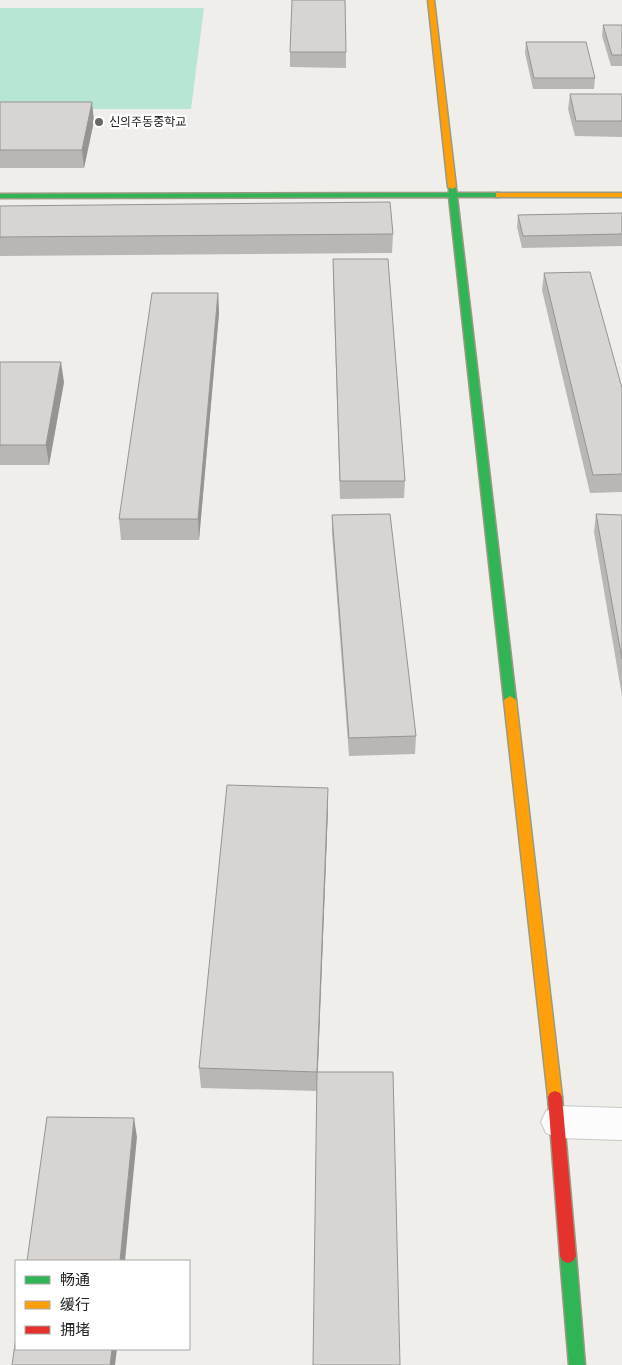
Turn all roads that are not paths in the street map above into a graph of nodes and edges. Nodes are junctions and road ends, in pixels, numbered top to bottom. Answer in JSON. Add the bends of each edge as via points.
{"nodes":[{"id":1,"x":431,"y":0,"type":"edge"},
{"id":2,"x":453,"y":194,"type":"junction"},
{"id":3,"x":622,"y":195,"type":"edge"},
{"id":4,"x":0,"y":196,"type":"edge"},
{"id":5,"x":558,"y":1122,"type":"junction"},
{"id":6,"x":622,"y":1124,"type":"edge"},
{"id":7,"x":577,"y":1365,"type":"edge"}],
"edges":[{"from":1,"to":2,"type":"main road"},
{"from":2,"to":3,"type":"main road"},
{"from":2,"to":4,"type":"main road"},
{"from":2,"to":5,"type":"main road"},
{"from":5,"to":6,"type":"street"},
{"from":5,"to":7,"type":"main road"}]}
